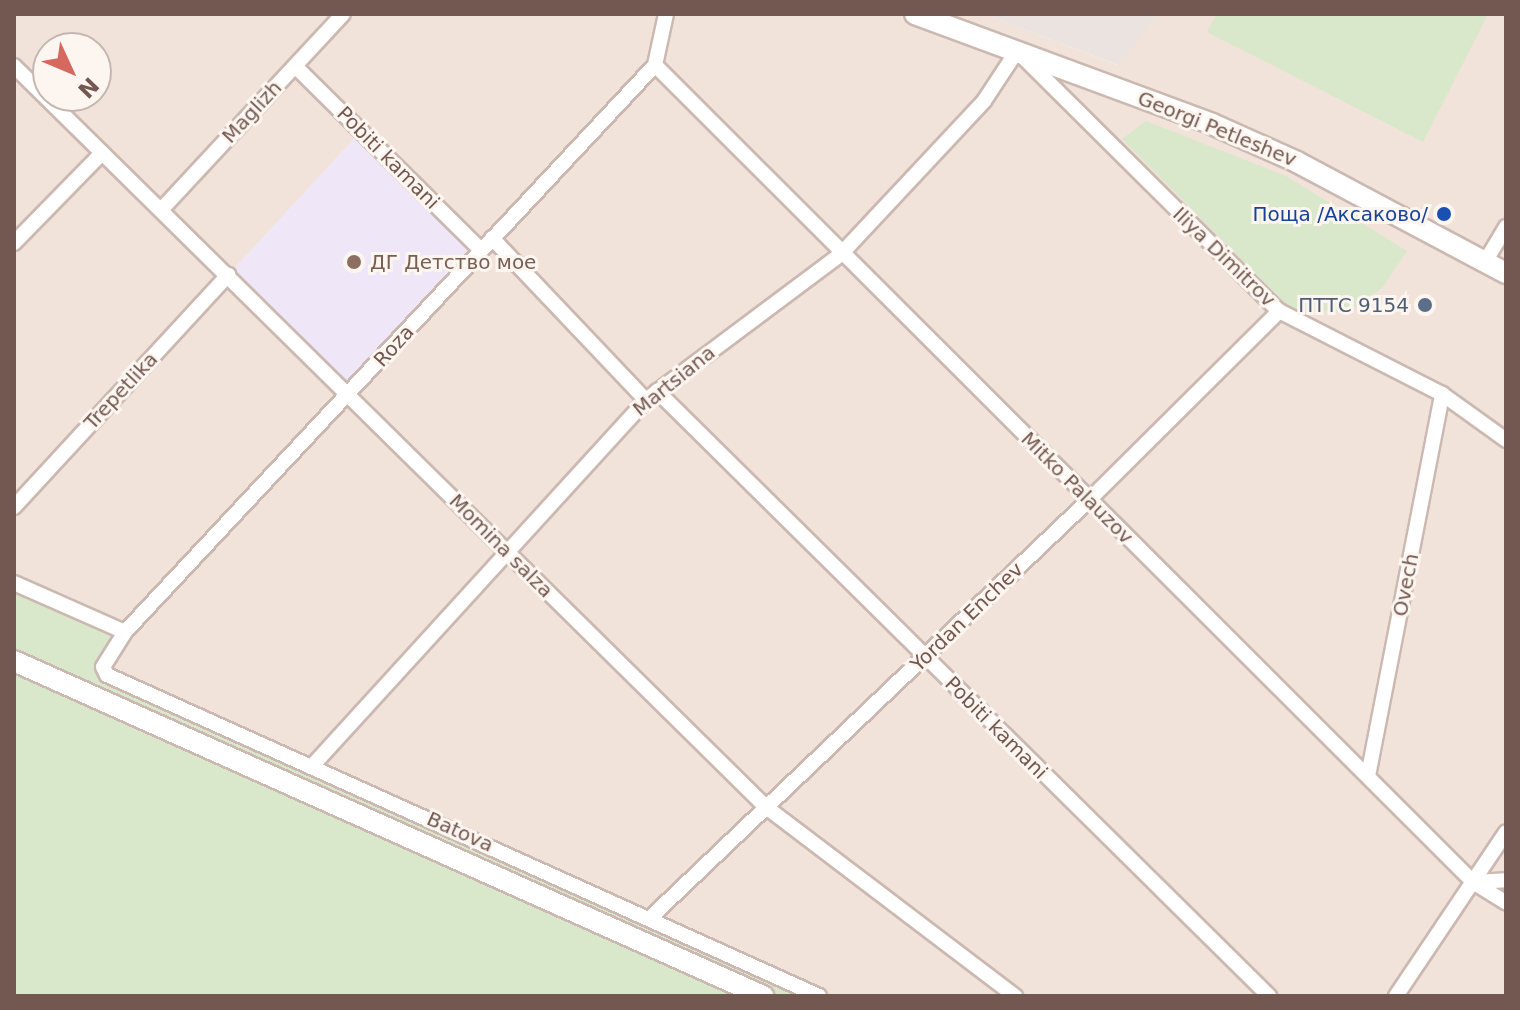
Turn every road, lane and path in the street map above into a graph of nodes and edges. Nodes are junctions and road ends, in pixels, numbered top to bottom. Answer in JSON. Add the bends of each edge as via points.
{"nodes":[{"id":1,"x":343,"y":14,"type":"edge"},
{"id":2,"x":915,"y":14,"type":"edge"},
{"id":3,"x":663,"y":15,"type":"edge"},
{"id":4,"x":1017,"y":51,"type":"junction"},
{"id":5,"x":655,"y":65,"type":"junction"},
{"id":6,"x":14,"y":66,"type":"edge"},
{"id":7,"x":295,"y":66,"type":"junction"},
{"id":8,"x":102,"y":153,"type":"junction"},
{"id":9,"x":161,"y":210,"type":"junction"},
{"id":10,"x":1506,"y":227,"type":"edge"},
{"id":11,"x":492,"y":238,"type":"junction"},
{"id":12,"x":14,"y":243,"type":"edge"},
{"id":13,"x":481,"y":250,"type":"junction"},
{"id":14,"x":841,"y":254,"type":"junction"},
{"id":15,"x":1485,"y":262,"type":"junction"},
{"id":16,"x":1506,"y":273,"type":"edge"},
{"id":17,"x":228,"y":275,"type":"junction"},
{"id":18,"x":1279,"y":311,"type":"junction"},
{"id":19,"x":1442,"y":394,"type":"junction"},
{"id":20,"x":350,"y":395,"type":"junction"},
{"id":21,"x":651,"y":396,"type":"junction"},
{"id":22,"x":1506,"y":440,"type":"edge"},
{"id":23,"x":1089,"y":500,"type":"junction"},
{"id":24,"x":14,"y":507,"type":"edge"},
{"id":25,"x":507,"y":552,"type":"junction"},
{"id":26,"x":14,"y":583,"type":"edge"},
{"id":27,"x":125,"y":632,"type":"junction"},
{"id":28,"x":925,"y":657,"type":"junction"},
{"id":29,"x":14,"y":661,"type":"edge"},
{"id":30,"x":103,"y":667,"type":"joint"},
{"id":31,"x":313,"y":765,"type":"junction"},
{"id":32,"x":1368,"y":776,"type":"junction"},
{"id":33,"x":766,"y":807,"type":"junction"},
{"id":34,"x":1506,"y":832,"type":"edge"},
{"id":35,"x":1506,"y":880,"type":"edge"},
{"id":36,"x":1473,"y":882,"type":"junction"},
{"id":37,"x":1506,"y":903,"type":"edge"},
{"id":38,"x":650,"y":918,"type":"junction"},
{"id":39,"x":763,"y":996,"type":"edge"},
{"id":40,"x":819,"y":996,"type":"edge"},
{"id":41,"x":1015,"y":996,"type":"edge"},
{"id":42,"x":1269,"y":996,"type":"edge"},
{"id":43,"x":1396,"y":996,"type":"edge"}],
"edges":[{"from":1,"to":7,"type":"street","name":"Maglizh"},
{"from":2,"to":4,"type":"main road","name":"Georgi Petleshev"},
{"from":3,"to":5,"type":"street"},
{"from":4,"to":14,"type":"street","name":"Martsiana","via":[[984,101]]},
{"from":4,"to":15,"type":"main road","name":"Georgi Petleshev","via":[[1297,162]]},
{"from":4,"to":18,"type":"street","name":"Iliya Dimitrov"},
{"from":5,"to":11,"type":"street","name":"Roza"},
{"from":5,"to":14,"type":"street","name":"Mitko Palauzov"},
{"from":6,"to":8,"type":"street","name":"Momina salza"},
{"from":7,"to":9,"type":"street","name":"Maglizh"},
{"from":7,"to":13,"type":"street","name":"Pobiti kamani"},
{"from":8,"to":9,"type":"street","name":"Momina salza"},
{"from":8,"to":12,"type":"street"},
{"from":9,"to":17,"type":"street","name":"Momina salza"},
{"from":10,"to":15,"type":"street"},
{"from":11,"to":13,"type":"street","name":"Roza"},
{"from":11,"to":21,"type":"street","name":"Pobiti kamani"},
{"from":13,"to":20,"type":"street","name":"Roza"},
{"from":14,"to":21,"type":"street","name":"Martsiana"},
{"from":14,"to":23,"type":"street","name":"Mitko Palauzov"},
{"from":15,"to":16,"type":"main road","name":"Georgi Petleshev"},
{"from":17,"to":20,"type":"street","name":"Momina salza"},
{"from":17,"to":24,"type":"street","name":"Trepetlika"},
{"from":18,"to":19,"type":"street","name":"Iliya Dimitrov"},
{"from":18,"to":23,"type":"street","name":"Yordan Enchev"},
{"from":19,"to":22,"type":"street","name":"Iliya Dimitrov"},
{"from":19,"to":32,"type":"street","name":"Ovech"},
{"from":20,"to":25,"type":"street","name":"Momina salza"},
{"from":20,"to":27,"type":"street","name":"Roza"},
{"from":21,"to":25,"type":"street","name":"Martsiana"},
{"from":21,"to":28,"type":"street","name":"Pobiti kamani"},
{"from":23,"to":28,"type":"street","name":"Yordan Enchev"},
{"from":23,"to":32,"type":"street","name":"Mitko Palauzov"},
{"from":25,"to":31,"type":"street","name":"Martsiana"},
{"from":25,"to":33,"type":"street","name":"Momina salza"},
{"from":26,"to":27,"type":"street"},
{"from":27,"to":30,"type":"street","name":"Roza"},
{"from":28,"to":33,"type":"street","name":"Yordan Enchev"},
{"from":28,"to":42,"type":"street","name":"Pobiti kamani"},
{"from":29,"to":39,"type":"main road"},
{"from":30,"to":31,"type":"street","name":"Batova","via":[[107,675]]},
{"from":31,"to":38,"type":"street","name":"Batova"},
{"from":32,"to":36,"type":"street","name":"Mitko Palauzov"},
{"from":33,"to":38,"type":"street","name":"Yordan Enchev"},
{"from":33,"to":41,"type":"street","name":"Momina salza"},
{"from":34,"to":36,"type":"street"},
{"from":35,"to":36,"type":"street"},
{"from":36,"to":37,"type":"street","name":"Mitko Palauzov"},
{"from":36,"to":43,"type":"street"},
{"from":38,"to":40,"type":"street","name":"Batova"}]}
